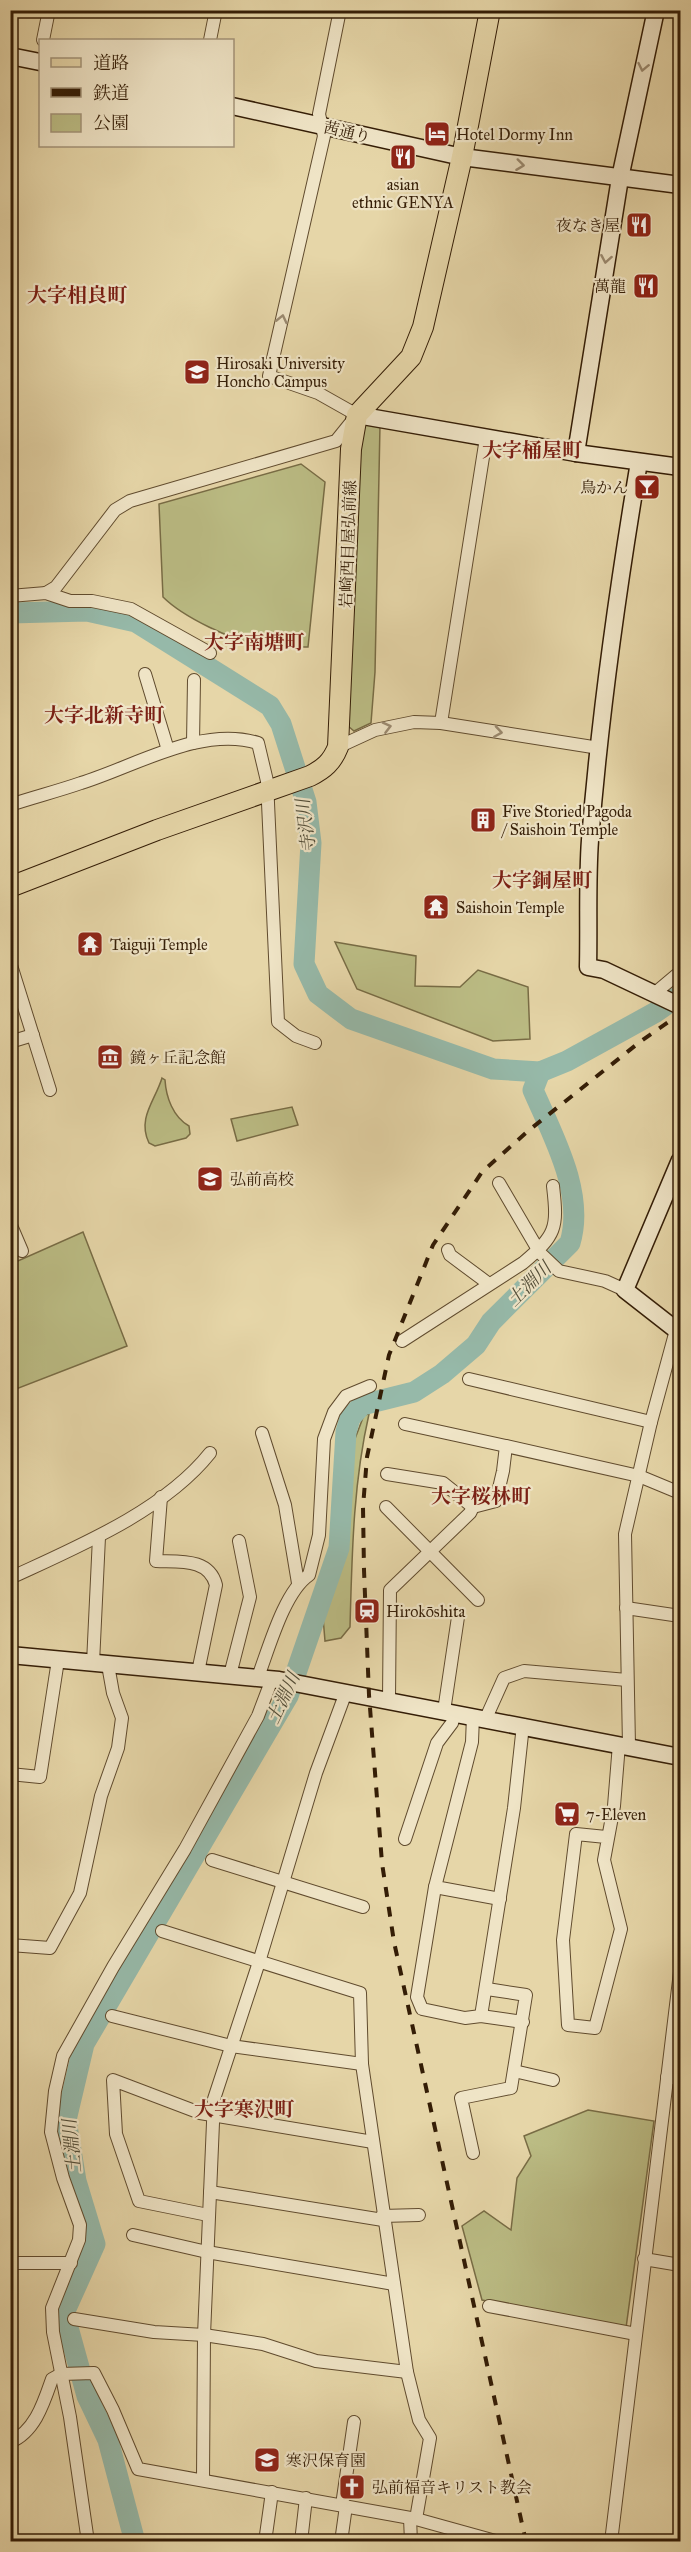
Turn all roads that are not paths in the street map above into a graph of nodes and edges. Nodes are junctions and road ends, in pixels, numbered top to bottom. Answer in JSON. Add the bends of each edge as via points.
{"nodes":[{"id":1,"x":49,"y":10,"type":"edge"},
{"id":2,"x":216,"y":10,"type":"edge"},
{"id":3,"x":340,"y":10,"type":"edge"},
{"id":4,"x":490,"y":10,"type":"edge"},
{"id":5,"x":656,"y":10,"type":"edge"},
{"id":6,"x":43,"y":39,"type":"edge"},
{"id":7,"x":210,"y":39,"type":"edge"},
{"id":8,"x":10,"y":56,"type":"edge"},
{"id":9,"x":39,"y":60,"type":"edge"},
{"id":10,"x":234,"y":106,"type":"edge"},
{"id":11,"x":321,"y":126,"type":"junction"},
{"id":12,"x":462,"y":158,"type":"junction"},
{"id":13,"x":620,"y":178,"type":"junction"},
{"id":14,"x":681,"y":185,"type":"edge"},
{"id":15,"x":357,"y":415,"type":"junction"},
{"id":16,"x":486,"y":438,"type":"junction"},
{"id":17,"x":576,"y":453,"type":"junction"},
{"id":18,"x":639,"y":462,"type":"junction"},
{"id":19,"x":681,"y":467,"type":"edge"},
{"id":20,"x":46,"y":593,"type":"junction"},
{"id":21,"x":10,"y":596,"type":"edge"},
{"id":22,"x":210,"y":653,"type":"dead end"},
{"id":23,"x":146,"y":674,"type":"dead end"},
{"id":24,"x":194,"y":680,"type":"dead end"},
{"id":25,"x":441,"y":723,"type":"junction"},
{"id":26,"x":193,"y":743,"type":"junction"},
{"id":27,"x":338,"y":747,"type":"junction"},
{"id":28,"x":599,"y":748,"type":"junction"},
{"id":29,"x":168,"y":750,"type":"junction"},
{"id":30,"x":269,"y":791,"type":"junction"},
{"id":31,"x":10,"y":805,"type":"edge"},
{"id":32,"x":10,"y":887,"type":"edge"},
{"id":33,"x":11,"y":969,"type":"edge"},
{"id":34,"x":681,"y":972,"type":"edge"},
{"id":35,"x":655,"y":993,"type":"junction"},
{"id":36,"x":681,"y":1006,"type":"edge"},
{"id":37,"x":33,"y":1035,"type":"junction"},
{"id":38,"x":10,"y":1042,"type":"edge"},
{"id":39,"x":315,"y":1043,"type":"dead end"},
{"id":40,"x":50,"y":1089,"type":"dead end"},
{"id":41,"x":681,"y":1160,"type":"edge"},
{"id":42,"x":499,"y":1183,"type":"dead end"},
{"id":43,"x":553,"y":1186,"type":"dead end"},
{"id":44,"x":10,"y":1223,"type":"edge"},
{"id":45,"x":448,"y":1250,"type":"dead end"},
{"id":46,"x":22,"y":1251,"type":"dead end"},
{"id":47,"x":539,"y":1251,"type":"junction"},
{"id":48,"x":489,"y":1284,"type":"junction"},
{"id":49,"x":625,"y":1290,"type":"junction"},
{"id":50,"x":678,"y":1331,"type":"edge"},
{"id":51,"x":402,"y":1341,"type":"dead end"},
{"id":52,"x":469,"y":1379,"type":"dead end"},
{"id":53,"x":370,"y":1386,"type":"dead end"},
{"id":54,"x":651,"y":1422,"type":"junction"},
{"id":55,"x":405,"y":1424,"type":"dead end"},
{"id":56,"x":262,"y":1433,"type":"dead end"},
{"id":57,"x":506,"y":1446,"type":"junction"},
{"id":58,"x":210,"y":1453,"type":"dead end"},
{"id":59,"x":387,"y":1474,"type":"dead end"},
{"id":60,"x":639,"y":1476,"type":"junction"},
{"id":61,"x":681,"y":1493,"type":"edge"},
{"id":62,"x":161,"y":1497,"type":"junction"},
{"id":63,"x":386,"y":1507,"type":"dead end"},
{"id":64,"x":473,"y":1507,"type":"junction"},
{"id":65,"x":99,"y":1537,"type":"junction"},
{"id":66,"x":239,"y":1541,"type":"dead end"},
{"id":67,"x":431,"y":1551,"type":"junction"},
{"id":68,"x":10,"y":1578,"type":"edge"},
{"id":69,"x":298,"y":1583,"type":"junction"},
{"id":70,"x":478,"y":1600,"type":"dead end"},
{"id":71,"x":626,"y":1608,"type":"junction"},
{"id":72,"x":681,"y":1616,"type":"edge"},
{"id":73,"x":458,"y":1617,"type":"dead end"},
{"id":74,"x":10,"y":1655,"type":"edge"},
{"id":75,"x":58,"y":1660,"type":"junction"},
{"id":76,"x":101,"y":1664,"type":"junction"},
{"id":77,"x":198,"y":1672,"type":"junction"},
{"id":78,"x":230,"y":1675,"type":"junction"},
{"id":79,"x":270,"y":1679,"type":"junction"},
{"id":80,"x":627,"y":1680,"type":"junction"},
{"id":81,"x":346,"y":1692,"type":"junction"},
{"id":82,"x":388,"y":1699,"type":"junction"},
{"id":83,"x":450,"y":1712,"type":"junction"},
{"id":84,"x":480,"y":1717,"type":"junction"},
{"id":85,"x":524,"y":1725,"type":"junction"},
{"id":86,"x":624,"y":1745,"type":"junction"},
{"id":87,"x":681,"y":1757,"type":"edge"},
{"id":88,"x":10,"y":1774,"type":"edge"},
{"id":89,"x":606,"y":1837,"type":"junction"},
{"id":90,"x":405,"y":1839,"type":"dead end"},
{"id":91,"x":212,"y":1860,"type":"dead end"},
{"id":92,"x":283,"y":1880,"type":"junction"},
{"id":93,"x":435,"y":1887,"type":"junction"},
{"id":94,"x":501,"y":1899,"type":"junction"},
{"id":95,"x":363,"y":1907,"type":"dead end"},
{"id":96,"x":162,"y":1931,"type":"dead end"},
{"id":97,"x":10,"y":1945,"type":"edge"},
{"id":98,"x":259,"y":1962,"type":"junction"},
{"id":99,"x":681,"y":1972,"type":"edge"},
{"id":100,"x":487,"y":1989,"type":"junction"},
{"id":101,"x":679,"y":1992,"type":"edge"},
{"id":102,"x":112,"y":2016,"type":"dead end"},
{"id":103,"x":481,"y":2016,"type":"junction"},
{"id":104,"x":523,"y":2022,"type":"junction"},
{"id":105,"x":231,"y":2046,"type":"junction"},
{"id":106,"x":362,"y":2064,"type":"junction"},
{"id":107,"x":514,"y":2072,"type":"junction"},
{"id":108,"x":667,"y":2077,"type":"junction"},
{"id":109,"x":681,"y":2079,"type":"edge"},
{"id":110,"x":552,"y":2080,"type":"dead end"},
{"id":111,"x":212,"y":2115,"type":"junction"},
{"id":112,"x":373,"y":2142,"type":"junction"},
{"id":113,"x":473,"y":2153,"type":"dead end"},
{"id":114,"x":210,"y":2192,"type":"junction"},
{"id":115,"x":208,"y":2215,"type":"junction"},
{"id":116,"x":419,"y":2215,"type":"dead end"},
{"id":117,"x":383,"y":2218,"type":"junction"},
{"id":118,"x":133,"y":2235,"type":"dead end"},
{"id":119,"x":207,"y":2253,"type":"junction"},
{"id":120,"x":644,"y":2259,"type":"junction"},
{"id":121,"x":10,"y":2263,"type":"edge"},
{"id":122,"x":71,"y":2263,"type":"junction"},
{"id":123,"x":681,"y":2265,"type":"edge"},
{"id":124,"x":394,"y":2284,"type":"junction"},
{"id":125,"x":489,"y":2306,"type":"dead end"},
{"id":126,"x":74,"y":2319,"type":"dead end"},
{"id":127,"x":636,"y":2334,"type":"junction"},
{"id":128,"x":204,"y":2335,"type":"junction"},
{"id":129,"x":407,"y":2372,"type":"junction"},
{"id":130,"x":66,"y":2374,"type":"junction"},
{"id":131,"x":354,"y":2422,"type":"dead end"},
{"id":132,"x":10,"y":2442,"type":"edge"},
{"id":133,"x":203,"y":2479,"type":"junction"},
{"id":134,"x":272,"y":2492,"type":"junction"},
{"id":135,"x":306,"y":2498,"type":"junction"},
{"id":136,"x":344,"y":2505,"type":"junction"},
{"id":137,"x":413,"y":2518,"type":"junction"},
{"id":138,"x":88,"y":2541,"type":"edge"},
{"id":139,"x":265,"y":2541,"type":"edge"},
{"id":140,"x":302,"y":2541,"type":"edge"},
{"id":141,"x":341,"y":2541,"type":"edge"},
{"id":142,"x":411,"y":2541,"type":"edge"},
{"id":143,"x":499,"y":2541,"type":"edge"},
{"id":144,"x":611,"y":2541,"type":"edge"}],
"edges":[{"from":1,"to":6,"type":"street"},
{"from":2,"to":7,"type":"street"},
{"from":3,"to":11,"type":"street","via":[[319,114]]},
{"from":4,"to":12,"type":"main road"},
{"from":5,"to":13,"type":"street","one_way":true},
{"from":8,"to":9,"type":"street"},
{"from":10,"to":11,"type":"street","name":"茜通り"},
{"from":11,"to":12,"type":"street","name":"茜通り"},
{"from":15,"to":11,"type":"street","one_way":true,"via":[[318,393],[269,376],[324,136]]},
{"from":12,"to":13,"type":"street","name":"茜通り","one_way":true},
{"from":12,"to":15,"type":"main road","via":[[418,344],[401,369]]},
{"from":13,"to":14,"type":"street","name":"茜通り"},
{"from":13,"to":17,"type":"street","one_way":true},
{"from":15,"to":16,"type":"street"},
{"from":15,"to":20,"type":"street","via":[[336,441],[130,501],[115,510],[56,587]]},
{"from":15,"to":27,"type":"main road","name":"岩崎西目屋弘前線","via":[[351,449]]},
{"from":16,"to":17,"type":"street"},
{"from":16,"to":25,"type":"street"},
{"from":17,"to":18,"type":"street"},
{"from":18,"to":19,"type":"street"},
{"from":18,"to":28,"type":"street","via":[[617,596]]},
{"from":20,"to":21,"type":"street"},
{"from":20,"to":22,"type":"street","via":[[70,601],[131,609]]},
{"from":23,"to":29,"type":"street"},
{"from":24,"to":26,"type":"street"},
{"from":27,"to":25,"type":"street","one_way":true,"via":[[375,730],[401,724]]},
{"from":25,"to":28,"type":"street","one_way":true},
{"from":26,"to":29,"type":"street"},
{"from":26,"to":30,"type":"street","via":[[244,739],[258,743]]},
{"from":27,"to":30,"type":"main road","via":[[329,765]]},
{"from":28,"to":35,"type":"street","via":[[590,843],[588,967]]},
{"from":29,"to":31,"type":"street"},
{"from":30,"to":32,"type":"main road"},
{"from":30,"to":39,"type":"street","via":[[278,1022],[296,1036]]},
{"from":33,"to":37,"type":"street"},
{"from":34,"to":35,"type":"street"},
{"from":35,"to":36,"type":"street"},
{"from":37,"to":38,"type":"street"},
{"from":37,"to":40,"type":"street"},
{"from":41,"to":49,"type":"street"},
{"from":42,"to":47,"type":"street"},
{"from":43,"to":47,"type":"street","via":[[553,1232]]},
{"from":44,"to":46,"type":"street"},
{"from":45,"to":48,"type":"street"},
{"from":47,"to":48,"type":"street"},
{"from":47,"to":49,"type":"street","via":[[557,1269]]},
{"from":48,"to":51,"type":"street"},
{"from":49,"to":50,"type":"street"},
{"from":50,"to":54,"type":"street"},
{"from":52,"to":54,"type":"street"},
{"from":53,"to":69,"type":"street","via":[[346,1396],[324,1438],[319,1535],[309,1575]]},
{"from":54,"to":60,"type":"street"},
{"from":55,"to":57,"type":"street"},
{"from":56,"to":69,"type":"street","via":[[285,1505]]},
{"from":57,"to":60,"type":"street"},
{"from":57,"to":64,"type":"street","via":[[496,1501]]},
{"from":58,"to":62,"type":"street","via":[[192,1477]]},
{"from":59,"to":64,"type":"street","via":[[443,1483]]},
{"from":60,"to":61,"type":"street"},
{"from":60,"to":71,"type":"street","via":[[625,1534]]},
{"from":62,"to":65,"type":"street"},
{"from":62,"to":77,"type":"street","via":[[156,1561],[198,1563],[214,1576],[216,1585]]},
{"from":63,"to":67,"type":"street"},
{"from":64,"to":67,"type":"street"},
{"from":65,"to":68,"type":"street"},
{"from":65,"to":76,"type":"street"},
{"from":66,"to":78,"type":"street","via":[[250,1597]]},
{"from":67,"to":70,"type":"street"},
{"from":67,"to":82,"type":"street","via":[[390,1590]]},
{"from":69,"to":79,"type":"street","via":[[274,1634]]},
{"from":71,"to":72,"type":"street"},
{"from":71,"to":80,"type":"street"},
{"from":73,"to":83,"type":"street"},
{"from":74,"to":75,"type":"street"},
{"from":75,"to":76,"type":"street"},
{"from":75,"to":88,"type":"street","via":[[40,1777]]},
{"from":76,"to":77,"type":"street"},
{"from":76,"to":97,"type":"street","via":[[122,1718],[118,1748],[101,1796],[80,1893],[50,1948]]},
{"from":77,"to":78,"type":"street"},
{"from":78,"to":79,"type":"street"},
{"from":79,"to":81,"type":"street"},
{"from":79,"to":122,"type":"street","via":[[258,1716],[185,1849],[63,2056],[51,2132],[80,2225]]},
{"from":80,"to":84,"type":"street","via":[[524,1671],[504,1678]]},
{"from":80,"to":86,"type":"street"},
{"from":81,"to":82,"type":"street"},
{"from":81,"to":92,"type":"street","via":[[315,1773]]},
{"from":82,"to":83,"type":"street"},
{"from":83,"to":84,"type":"street"},
{"from":83,"to":90,"type":"street","via":[[452,1723],[437,1743]]},
{"from":84,"to":85,"type":"street"},
{"from":84,"to":93,"type":"street"},
{"from":85,"to":86,"type":"street"},
{"from":85,"to":94,"type":"street"},
{"from":86,"to":87,"type":"street"},
{"from":86,"to":89,"type":"street"},
{"from":89,"to":89,"type":"street","via":[[576,1834],[563,1940],[568,2025],[595,2028],[621,1929],[604,1860]]},
{"from":91,"to":92,"type":"street"},
{"from":92,"to":95,"type":"street"},
{"from":92,"to":98,"type":"street"},
{"from":93,"to":94,"type":"street"},
{"from":93,"to":103,"type":"street","via":[[417,1997],[422,2009],[465,2018]]},
{"from":94,"to":100,"type":"street"},
{"from":96,"to":98,"type":"street"},
{"from":98,"to":105,"type":"street"},
{"from":98,"to":106,"type":"street","via":[[360,1993]]},
{"from":99,"to":101,"type":"street"},
{"from":100,"to":103,"type":"street"},
{"from":100,"to":104,"type":"street","via":[[526,1995]]},
{"from":101,"to":108,"type":"street"},
{"from":102,"to":105,"type":"street"},
{"from":103,"to":104,"type":"street"},
{"from":104,"to":107,"type":"street"},
{"from":105,"to":106,"type":"street"},
{"from":105,"to":111,"type":"street"},
{"from":106,"to":112,"type":"street"},
{"from":107,"to":110,"type":"street"},
{"from":107,"to":113,"type":"street","via":[[511,2088],[461,2098]]},
{"from":108,"to":109,"type":"street"},
{"from":108,"to":120,"type":"street"},
{"from":111,"to":112,"type":"street"},
{"from":111,"to":114,"type":"street"},
{"from":111,"to":115,"type":"street","via":[[113,2080],[116,2134],[140,2201]]},
{"from":112,"to":117,"type":"street"},
{"from":114,"to":115,"type":"street"},
{"from":114,"to":117,"type":"street"},
{"from":115,"to":119,"type":"street"},
{"from":116,"to":117,"type":"street"},
{"from":117,"to":124,"type":"street"},
{"from":118,"to":119,"type":"street"},
{"from":119,"to":124,"type":"street"},
{"from":119,"to":128,"type":"street"},
{"from":120,"to":123,"type":"street"},
{"from":120,"to":127,"type":"street"},
{"from":121,"to":122,"type":"street"},
{"from":122,"to":130,"type":"street","via":[[52,2308],[53,2332]]},
{"from":124,"to":129,"type":"street"},
{"from":125,"to":127,"type":"street"},
{"from":126,"to":128,"type":"street","via":[[154,2332]]},
{"from":127,"to":144,"type":"street"},
{"from":128,"to":129,"type":"street","via":[[263,2344],[316,2361]]},
{"from":128,"to":133,"type":"street"},
{"from":129,"to":137,"type":"street","via":[[419,2420],[430,2438]]},
{"from":130,"to":132,"type":"street","via":[[52,2379],[30,2427]]},
{"from":130,"to":133,"type":"street","via":[[94,2373],[138,2469]]},
{"from":130,"to":138,"type":"street"},
{"from":131,"to":136,"type":"street"},
{"from":133,"to":134,"type":"street"},
{"from":134,"to":135,"type":"street"},
{"from":134,"to":139,"type":"street"},
{"from":135,"to":136,"type":"street"},
{"from":135,"to":140,"type":"street"},
{"from":136,"to":137,"type":"street"},
{"from":136,"to":141,"type":"street"},
{"from":137,"to":142,"type":"street"},
{"from":137,"to":143,"type":"street"}]}
